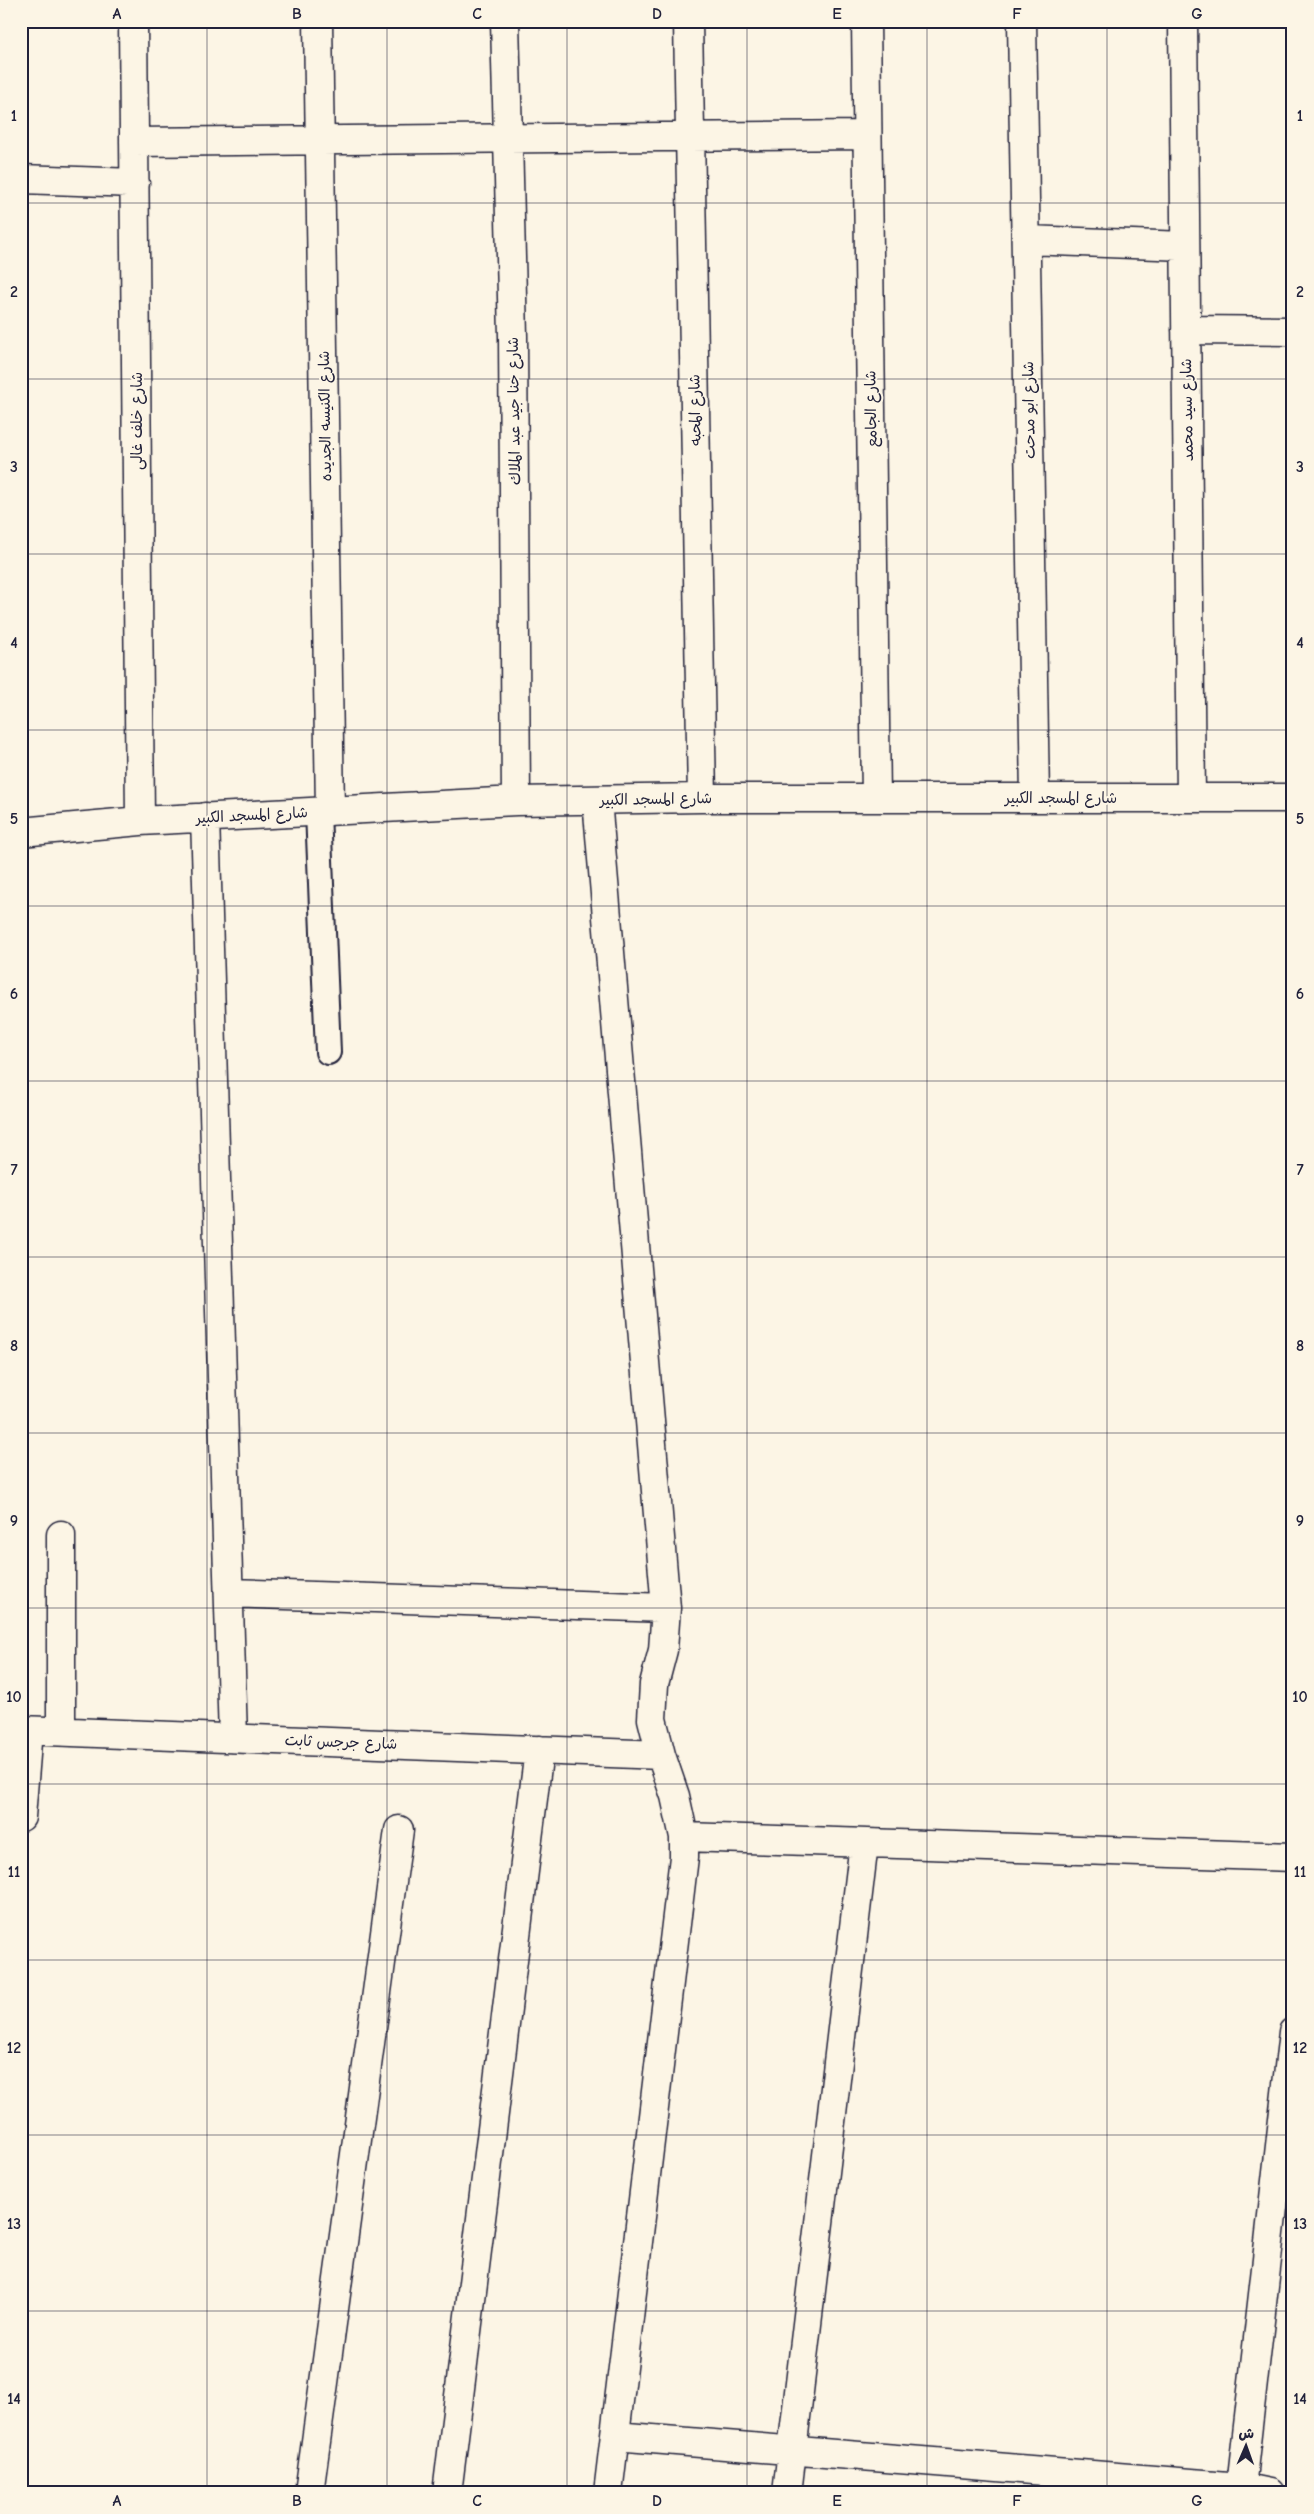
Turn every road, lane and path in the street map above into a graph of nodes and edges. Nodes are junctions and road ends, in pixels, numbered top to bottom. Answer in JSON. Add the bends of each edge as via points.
{"nodes":[{"id":1,"x":133,"y":21,"type":"edge"},
{"id":2,"x":318,"y":21,"type":"edge"},
{"id":3,"x":505,"y":21,"type":"edge"},
{"id":4,"x":688,"y":21,"type":"edge"},
{"id":5,"x":866,"y":21,"type":"edge"},
{"id":6,"x":1022,"y":21,"type":"edge"},
{"id":7,"x":1183,"y":21,"type":"edge"},
{"id":8,"x":867,"y":135,"type":"junction"},
{"id":9,"x":690,"y":137,"type":"junction"},
{"id":10,"x":507,"y":139,"type":"junction"},
{"id":11,"x":321,"y":141,"type":"junction"},
{"id":12,"x":134,"y":142,"type":"junction"},
{"id":13,"x":21,"y":179,"type":"edge"},
{"id":14,"x":135,"y":183,"type":"junction"},
{"id":15,"x":1027,"y":240,"type":"junction"},
{"id":16,"x":1185,"y":246,"type":"junction"},
{"id":17,"x":1186,"y":330,"type":"junction"},
{"id":18,"x":1293,"y":331,"type":"edge"},
{"id":19,"x":702,"y":798,"type":"junction"},
{"id":20,"x":876,"y":798,"type":"junction"},
{"id":21,"x":1035,"y":798,"type":"junction"},
{"id":22,"x":1191,"y":798,"type":"junction"},
{"id":23,"x":1293,"y":798,"type":"edge"},
{"id":24,"x":597,"y":800,"type":"junction"},
{"id":25,"x":516,"y":801,"type":"junction"},
{"id":26,"x":324,"y":811,"type":"junction"},
{"id":27,"x":205,"y":817,"type":"junction"},
{"id":28,"x":140,"y":821,"type":"junction"},
{"id":29,"x":21,"y":832,"type":"edge"},
{"id":30,"x":328,"y":1052,"type":"dead end"},
{"id":31,"x":61,"y":1535,"type":"dead end"},
{"id":32,"x":229,"y":1592,"type":"junction"},
{"id":33,"x":666,"y":1608,"type":"junction"},
{"id":34,"x":25,"y":1730,"type":"edge"},
{"id":35,"x":61,"y":1731,"type":"junction"},
{"id":36,"x":233,"y":1738,"type":"junction"},
{"id":37,"x":539,"y":1750,"type":"junction"},
{"id":38,"x":661,"y":1755,"type":"junction"},
{"id":39,"x":21,"y":1817,"type":"edge"},
{"id":40,"x":399,"y":1830,"type":"dead end"},
{"id":41,"x":684,"y":1837,"type":"junction"},
{"id":42,"x":864,"y":1843,"type":"junction"},
{"id":43,"x":1293,"y":1857,"type":"edge"},
{"id":44,"x":1293,"y":2032,"type":"edge"},
{"id":45,"x":615,"y":2436,"type":"junction"},
{"id":46,"x":792,"y":2451,"type":"junction"},
{"id":47,"x":1241,"y":2487,"type":"junction"},
{"id":48,"x":309,"y":2493,"type":"edge"},
{"id":49,"x":447,"y":2493,"type":"edge"},
{"id":50,"x":608,"y":2493,"type":"edge"},
{"id":51,"x":788,"y":2493,"type":"edge"},
{"id":52,"x":1270,"y":2493,"type":"edge"}],
"edges":[{"from":1,"to":12,"type":"street","name":"شارع خلف غالى"},
{"from":2,"to":11,"type":"street","name":"شارع الكنيسه الجديده"},
{"from":3,"to":10,"type":"street","name":"شارع حنا جيد عبد الملاك"},
{"from":4,"to":9,"type":"street","name":"شارع المحبه"},
{"from":5,"to":8,"type":"street","name":"شارع الجامع"},
{"from":6,"to":15,"type":"street","name":"شارع ابو مدحت"},
{"from":7,"to":16,"type":"street","name":"شارع سيد محمد"},
{"from":8,"to":9,"type":"street"},
{"from":8,"to":20,"type":"street","name":"شارع الجامع"},
{"from":9,"to":10,"type":"street"},
{"from":9,"to":19,"type":"street","name":"شارع المحبه"},
{"from":10,"to":11,"type":"street"},
{"from":10,"to":25,"type":"street","name":"شارع حنا جيد عبد الملاك","via":[[513,336]]},
{"from":11,"to":12,"type":"street"},
{"from":11,"to":26,"type":"street","name":"شارع الكنيسه الجديده"},
{"from":12,"to":14,"type":"street","name":"شارع خلف غالى"},
{"from":13,"to":14,"type":"street"},
{"from":14,"to":28,"type":"street","name":"شارع خلف غالى"},
{"from":15,"to":16,"type":"street"},
{"from":15,"to":21,"type":"street","name":"شارع ابو مدحت"},
{"from":16,"to":17,"type":"street","name":"شارع سيد محمد"},
{"from":17,"to":18,"type":"street"},
{"from":17,"to":22,"type":"street","name":"شارع سيد محمد"},
{"from":19,"to":20,"type":"street","name":"شارع المسجد الكبير"},
{"from":19,"to":24,"type":"street","name":"شارع المسجد الكبير"},
{"from":20,"to":21,"type":"street","name":"شارع المسجد الكبير"},
{"from":21,"to":22,"type":"street","name":"شارع المسجد الكبير"},
{"from":22,"to":23,"type":"street","name":"شارع المسجد الكبير"},
{"from":24,"to":25,"type":"street","name":"شارع المسجد الكبير"},
{"from":24,"to":33,"type":"street"},
{"from":25,"to":26,"type":"street","name":"شارع المسجد الكبير"},
{"from":26,"to":27,"type":"street","name":"شارع المسجد الكبير"},
{"from":26,"to":30,"type":"lane"},
{"from":27,"to":28,"type":"street","name":"شارع المسجد الكبير"},
{"from":27,"to":32,"type":"street"},
{"from":28,"to":29,"type":"street","name":"شارع المسجد الكبير"},
{"from":31,"to":35,"type":"street"},
{"from":32,"to":33,"type":"street"},
{"from":32,"to":36,"type":"street"},
{"from":33,"to":38,"type":"street","via":[[652,1719]]},
{"from":34,"to":35,"type":"street","name":"شارع جرجس ثابت"},
{"from":34,"to":39,"type":"street"},
{"from":35,"to":36,"type":"street","name":"شارع جرجس ثابت"},
{"from":36,"to":37,"type":"street","name":"شارع جرجس ثابت"},
{"from":37,"to":38,"type":"street","name":"شارع جرجس ثابت"},
{"from":37,"to":49,"type":"street"},
{"from":38,"to":41,"type":"street"},
{"from":40,"to":48,"type":"street"},
{"from":41,"to":42,"type":"street"},
{"from":41,"to":45,"type":"street","via":[[682,1879]]},
{"from":42,"to":43,"type":"street"},
{"from":42,"to":46,"type":"street"},
{"from":44,"to":47,"type":"street"},
{"from":45,"to":46,"type":"street"},
{"from":45,"to":50,"type":"street"},
{"from":46,"to":47,"type":"street"},
{"from":46,"to":51,"type":"street"},
{"from":47,"to":52,"type":"street"}]}
